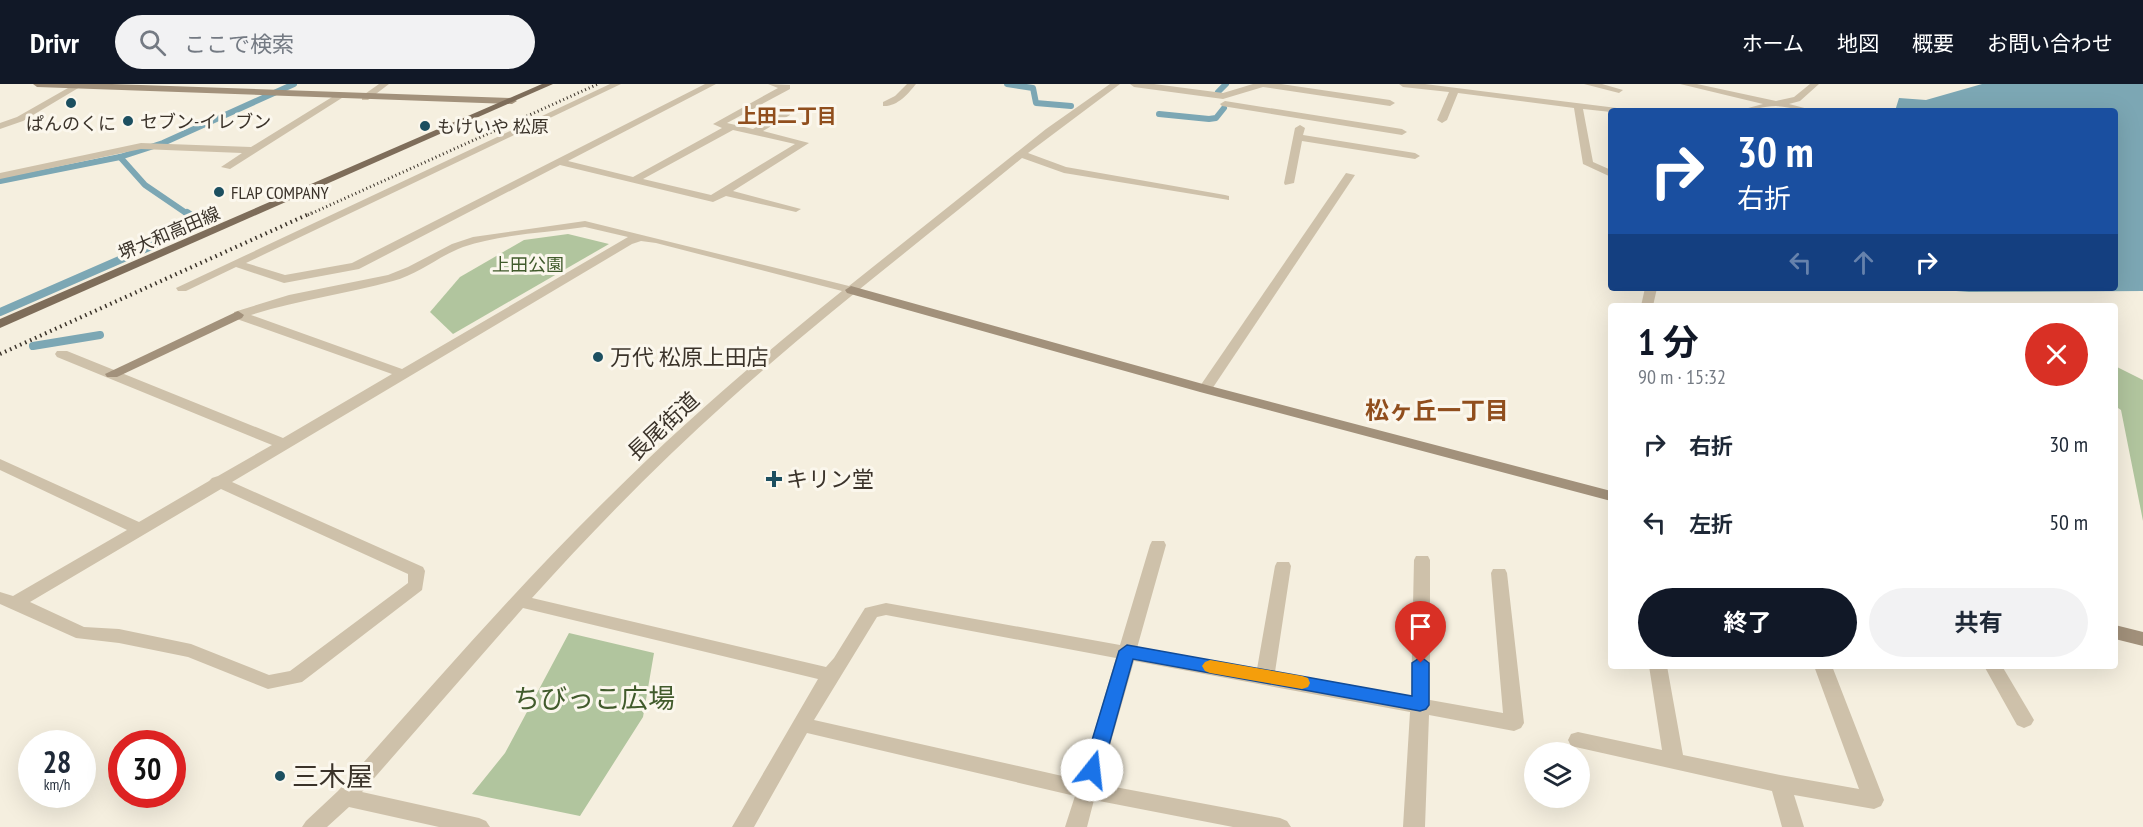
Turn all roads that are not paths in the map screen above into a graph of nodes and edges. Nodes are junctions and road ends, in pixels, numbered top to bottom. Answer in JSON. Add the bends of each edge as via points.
{"nodes":[{"id":1,"x":37,"y":84,"type":"edge"},
{"id":2,"x":276,"y":84,"type":"edge"},
{"id":3,"x":386,"y":84,"type":"edge"},
{"id":4,"x":549,"y":84,"type":"edge"},
{"id":5,"x":618,"y":84,"type":"edge"},
{"id":6,"x":712,"y":84,"type":"edge"},
{"id":7,"x":772,"y":84,"type":"edge"},
{"id":8,"x":912,"y":84,"type":"edge"},
{"id":9,"x":1116,"y":84,"type":"edge"},
{"id":10,"x":1134,"y":84,"type":"edge"},
{"id":11,"x":1263,"y":84,"type":"edge"},
{"id":12,"x":1403,"y":84,"type":"edge"},
{"id":13,"x":1588,"y":84,"type":"edge"},
{"id":14,"x":1684,"y":84,"type":"edge"},
{"id":15,"x":1815,"y":84,"type":"edge"},
{"id":16,"x":80,"y":85,"type":"edge"},
{"id":17,"x":1620,"y":87,"type":"edge"},
{"id":18,"x":1458,"y":89,"type":"edge"},
{"id":19,"x":259,"y":93,"type":"junction"},
{"id":20,"x":340,"y":96,"type":"junction"},
{"id":21,"x":365,"y":98,"type":"junction"},
{"id":22,"x":1224,"y":100,"type":"junction"},
{"id":23,"x":512,"y":101,"type":"junction"},
{"id":24,"x":1390,"y":103,"type":"dead end"},
{"id":25,"x":886,"y":104,"type":"dead end"},
{"id":26,"x":1776,"y":104,"type":"junction"},
{"id":27,"x":1578,"y":106,"type":"junction"},
{"id":28,"x":1618,"y":108,"type":"edge"},
{"id":29,"x":1757,"y":108,"type":"edge"},
{"id":30,"x":1795,"y":108,"type":"edge"},
{"id":31,"x":1608,"y":110,"type":"edge"},
{"id":32,"x":787,"y":113,"type":"dead end"},
{"id":33,"x":1302,"y":116,"type":"junction"},
{"id":34,"x":1228,"y":119,"type":"dead end"},
{"id":35,"x":1442,"y":120,"type":"dead end"},
{"id":36,"x":0,"y":126,"type":"edge"},
{"id":37,"x":733,"y":126,"type":"junction"},
{"id":38,"x":754,"y":132,"type":"junction"},
{"id":39,"x":1402,"y":132,"type":"dead end"},
{"id":40,"x":1298,"y":137,"type":"junction"},
{"id":41,"x":252,"y":150,"type":"junction"},
{"id":42,"x":1023,"y":155,"type":"junction"},
{"id":43,"x":1415,"y":156,"type":"dead end"},
{"id":44,"x":560,"y":162,"type":"junction"},
{"id":45,"x":226,"y":167,"type":"dead end"},
{"id":46,"x":1608,"y":173,"type":"edge"},
{"id":47,"x":1350,"y":175,"type":"dead end"},
{"id":48,"x":0,"y":176,"type":"edge"},
{"id":49,"x":634,"y":180,"type":"junction"},
{"id":50,"x":1289,"y":183,"type":"dead end"},
{"id":51,"x":724,"y":192,"type":"junction"},
{"id":52,"x":1225,"y":198,"type":"dead end"},
{"id":53,"x":796,"y":209,"type":"dead end"},
{"id":54,"x":647,"y":238,"type":"junction"},
{"id":55,"x":235,"y":263,"type":"junction"},
{"id":56,"x":182,"y":288,"type":"dead end"},
{"id":57,"x":851,"y":290,"type":"junction"},
{"id":58,"x":238,"y":315,"type":"junction"},
{"id":59,"x":0,"y":324,"type":"edge"},
{"id":60,"x":62,"y":354,"type":"dead end"},
{"id":61,"x":401,"y":373,"type":"junction"},
{"id":62,"x":112,"y":374,"type":"junction"},
{"id":63,"x":1205,"y":389,"type":"junction"},
{"id":64,"x":281,"y":443,"type":"junction"},
{"id":65,"x":0,"y":464,"type":"edge"},
{"id":66,"x":218,"y":481,"type":"junction"},
{"id":67,"x":1608,"y":495,"type":"edge"},
{"id":68,"x":139,"y":528,"type":"junction"},
{"id":69,"x":1158,"y":545,"type":"dead end"},
{"id":70,"x":1422,"y":560,"type":"dead end"},
{"id":71,"x":1283,"y":566,"type":"dead end"},
{"id":72,"x":1499,"y":573,"type":"dead end"},
{"id":73,"x":7,"y":600,"type":"edge"},
{"id":74,"x":520,"y":601,"type":"junction"},
{"id":75,"x":2118,"y":633,"type":"edge"},
{"id":76,"x":2143,"y":639,"type":"edge"},
{"id":77,"x":1127,"y":651,"type":"junction"},
{"id":78,"x":1659,"y":669,"type":"edge"},
{"id":79,"x":1823,"y":669,"type":"edge"},
{"id":80,"x":1996,"y":669,"type":"edge"},
{"id":81,"x":830,"y":675,"type":"junction"},
{"id":82,"x":1265,"y":676,"type":"junction"},
{"id":83,"x":1420,"y":705,"type":"junction"},
{"id":84,"x":2024,"y":720,"type":"dead end"},
{"id":85,"x":804,"y":725,"type":"junction"},
{"id":86,"x":1578,"y":740,"type":"dead end"},
{"id":87,"x":1674,"y":761,"type":"junction"},
{"id":88,"x":1780,"y":784,"type":"junction"},
{"id":89,"x":1087,"y":790,"type":"junction"},
{"id":90,"x":345,"y":797,"type":"junction"},
{"id":91,"x":313,"y":827,"type":"edge"},
{"id":92,"x":478,"y":827,"type":"edge"},
{"id":93,"x":743,"y":827,"type":"edge"},
{"id":94,"x":1076,"y":827,"type":"edge"},
{"id":95,"x":1280,"y":827,"type":"edge"},
{"id":96,"x":1414,"y":827,"type":"edge"},
{"id":97,"x":1793,"y":827,"type":"edge"}],
"edges":[{"from":1,"to":16,"type":"street"},
{"from":2,"to":19,"type":"street"},
{"from":3,"to":21,"type":"street"},
{"from":4,"to":23,"type":"main road","name":"堺大和高田線"},
{"from":5,"to":55,"type":"street"},
{"from":6,"to":44,"type":"street"},
{"from":7,"to":37,"type":"street","via":[[787,87],[718,124]]},
{"from":8,"to":25,"type":"street"},
{"from":9,"to":42,"type":"street","name":"長尾街道","via":[[1079,107]]},
{"from":10,"to":22,"type":"street"},
{"from":11,"to":22,"type":"street"},
{"from":11,"to":24,"type":"street"},
{"from":12,"to":18,"type":"street"},
{"from":13,"to":17,"type":"street"},
{"from":14,"to":26,"type":"street"},
{"from":15,"to":26,"type":"street","via":[[1797,99]]},
{"from":16,"to":19,"type":"street"},
{"from":16,"to":36,"type":"street"},
{"from":17,"to":28,"type":"street"},
{"from":18,"to":27,"type":"street"},
{"from":18,"to":35,"type":"street"},
{"from":19,"to":20,"type":"street"},
{"from":20,"to":21,"type":"street"},
{"from":20,"to":41,"type":"street"},
{"from":21,"to":23,"type":"street"},
{"from":22,"to":33,"type":"street"},
{"from":22,"to":34,"type":"street"},
{"from":23,"to":59,"type":"main road","name":"堺大和高田線"},
{"from":26,"to":29,"type":"street"},
{"from":26,"to":30,"type":"street"},
{"from":27,"to":31,"type":"street"},
{"from":27,"to":46,"type":"street","via":[[1588,164]]},
{"from":32,"to":38,"type":"street"},
{"from":33,"to":39,"type":"street"},
{"from":33,"to":40,"type":"street"},
{"from":37,"to":38,"type":"street"},
{"from":37,"to":49,"type":"street"},
{"from":38,"to":51,"type":"street","via":[[804,143]]},
{"from":40,"to":43,"type":"street"},
{"from":40,"to":50,"type":"street"},
{"from":41,"to":45,"type":"street"},
{"from":41,"to":48,"type":"street","via":[[141,146]]},
{"from":42,"to":52,"type":"street","via":[[1064,170]]},
{"from":42,"to":57,"type":"street","name":"長尾街道"},
{"from":44,"to":49,"type":"street"},
{"from":44,"to":55,"type":"street","via":[[355,266],[284,279]]},
{"from":47,"to":63,"type":"street"},
{"from":49,"to":51,"type":"street","via":[[713,200]]},
{"from":51,"to":53,"type":"street"},
{"from":54,"to":57,"type":"street"},
{"from":54,"to":58,"type":"street","via":[[585,224],[477,239],[391,278],[289,298]]},
{"from":54,"to":61,"type":"street","via":[[621,243]]},
{"from":55,"to":56,"type":"street"},
{"from":57,"to":63,"type":"street"},
{"from":57,"to":74,"type":"street","name":"長尾街道","via":[[753,371],[652,464]]},
{"from":58,"to":61,"type":"street"},
{"from":58,"to":62,"type":"street"},
{"from":60,"to":62,"type":"street"},
{"from":61,"to":64,"type":"street"},
{"from":62,"to":64,"type":"street"},
{"from":63,"to":67,"type":"street"},
{"from":64,"to":66,"type":"street"},
{"from":65,"to":68,"type":"street"},
{"from":66,"to":68,"type":"street"},
{"from":66,"to":73,"type":"street","via":[[417,571],[416,586],[295,677],[268,682],[191,651],[82,633]]},
{"from":68,"to":73,"type":"street"},
{"from":69,"to":77,"type":"street"},
{"from":70,"to":83,"type":"street"},
{"from":71,"to":82,"type":"street"},
{"from":72,"to":83,"type":"street","via":[[1514,723]]},
{"from":74,"to":81,"type":"street"},
{"from":74,"to":90,"type":"street","name":"長尾街道"},
{"from":75,"to":76,"type":"street"},
{"from":77,"to":81,"type":"street","via":[[886,609],[872,612]]},
{"from":77,"to":82,"type":"street"},
{"from":77,"to":89,"type":"street"},
{"from":78,"to":87,"type":"street"},
{"from":79,"to":88,"type":"street","via":[[1874,800]]},
{"from":80,"to":84,"type":"street"},
{"from":81,"to":85,"type":"street"},
{"from":82,"to":83,"type":"street"},
{"from":83,"to":96,"type":"street"},
{"from":85,"to":89,"type":"street"},
{"from":85,"to":93,"type":"street"},
{"from":86,"to":87,"type":"street"},
{"from":87,"to":88,"type":"street"},
{"from":88,"to":97,"type":"street"},
{"from":89,"to":94,"type":"street"},
{"from":89,"to":95,"type":"street"},
{"from":90,"to":91,"type":"street","name":"長尾街道"},
{"from":90,"to":92,"type":"street"}]}
